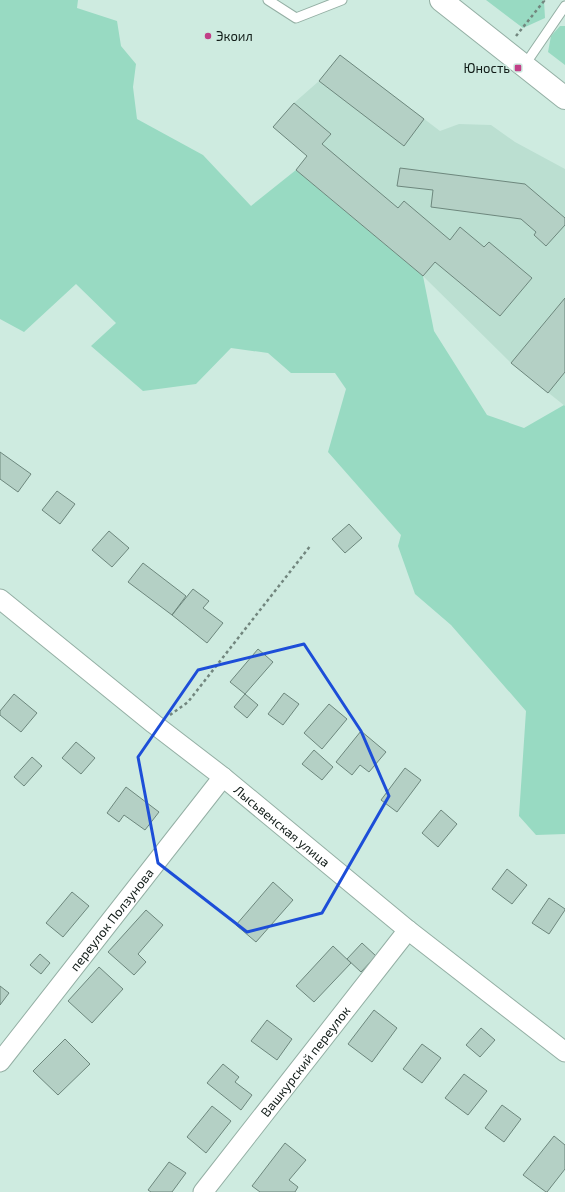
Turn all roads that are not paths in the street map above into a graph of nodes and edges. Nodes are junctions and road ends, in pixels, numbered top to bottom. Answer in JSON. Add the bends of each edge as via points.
{"nodes":[{"id":1,"x":268,"y":0,"type":"edge"},
{"id":2,"x":342,"y":0,"type":"edge"},
{"id":3,"x":441,"y":0,"type":"edge"},
{"id":4,"x":565,"y":6,"type":"edge"},
{"id":5,"x":524,"y":66,"type":"junction"},
{"id":6,"x":565,"y":98,"type":"edge"},
{"id":7,"x":0,"y":599,"type":"edge"},
{"id":8,"x":223,"y":777,"type":"junction"},
{"id":9,"x":408,"y":930,"type":"junction"},
{"id":10,"x":565,"y":1052,"type":"edge"},
{"id":11,"x":0,"y":1062,"type":"edge"},
{"id":12,"x":203,"y":1192,"type":"edge"}],
"edges":[{"from":1,"to":2,"type":"lane","via":[[296,18]]},
{"from":3,"to":5,"type":"main road"},
{"from":4,"to":5,"type":"lane"},
{"from":5,"to":6,"type":"main road"},
{"from":7,"to":8,"type":"street","name":"Лысьвенская улица"},
{"from":8,"to":9,"type":"street","name":"Лысьвенская улица"},
{"from":8,"to":11,"type":"street","name":"переулок Ползунова"},
{"from":9,"to":10,"type":"street","name":"Лысьвенская улица"},
{"from":9,"to":12,"type":"street","name":"Вашкурский переулок"}]}
